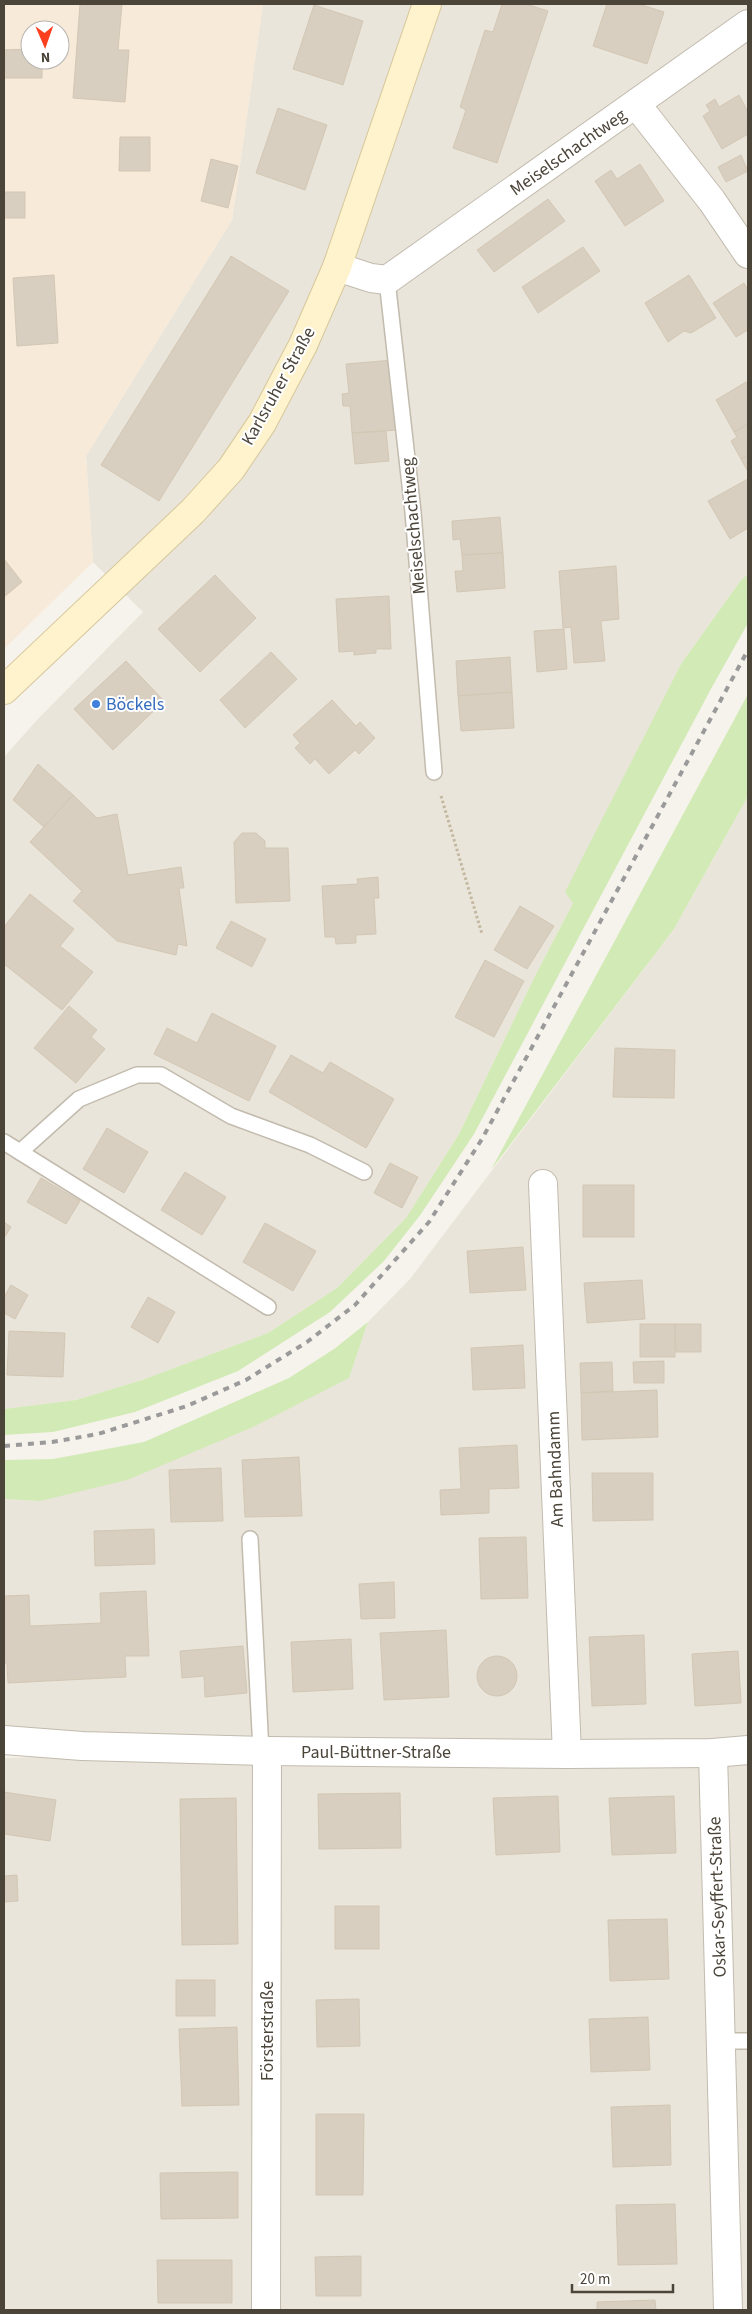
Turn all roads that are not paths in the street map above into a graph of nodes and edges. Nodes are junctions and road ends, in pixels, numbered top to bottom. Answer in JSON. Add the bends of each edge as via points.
{"nodes":[{"id":1,"x":428,"y":4,"type":"edge"},
{"id":2,"x":748,"y":24,"type":"edge"},
{"id":3,"x":636,"y":104,"type":"junction"},
{"id":4,"x":748,"y":254,"type":"edge"},
{"id":5,"x":337,"y":266,"type":"junction"},
{"id":6,"x":387,"y":280,"type":"junction"},
{"id":7,"x":4,"y":690,"type":"edge"},
{"id":8,"x":434,"y":772,"type":"road end"},
{"id":9,"x":4,"y":1142,"type":"edge"},
{"id":10,"x":20,"y":1152,"type":"junction"},
{"id":11,"x":364,"y":1172,"type":"dead end"},
{"id":12,"x":543,"y":1184,"type":"dead end"},
{"id":13,"x":268,"y":1307,"type":"dead end"},
{"id":14,"x":250,"y":1539,"type":"dead end"},
{"id":15,"x":4,"y":1740,"type":"edge"},
{"id":16,"x":748,"y":1750,"type":"edge"},
{"id":17,"x":264,"y":1751,"type":"junction"},
{"id":18,"x":713,"y":1753,"type":"junction"},
{"id":19,"x":568,"y":1754,"type":"junction"},
{"id":20,"x":735,"y":2041,"type":"edge"},
{"id":21,"x":266,"y":2310,"type":"edge"},
{"id":22,"x":728,"y":2310,"type":"edge"}],
"edges":[{"from":1,"to":5,"type":"main road","name":"Karlsruher Straße"},
{"from":2,"to":3,"type":"street","name":"Meiselschachtweg"},
{"from":3,"to":4,"type":"street","via":[[712,201]]},
{"from":3,"to":6,"type":"street","name":"Meiselschachtweg"},
{"from":5,"to":6,"type":"street"},
{"from":5,"to":7,"type":"main road","name":"Karlsruher Straße","via":[[303,345],[262,423],[230,469],[193,512]]},
{"from":6,"to":8,"type":"lane","name":"Meiselschachtweg","via":[[413,512]]},
{"from":9,"to":10,"type":"lane"},
{"from":10,"to":11,"type":"lane","via":[[79,1099],[137,1075],[161,1075],[231,1116],[310,1145]]},
{"from":10,"to":13,"type":"lane"},
{"from":12,"to":19,"type":"street","name":"Am Bahndamm"},
{"from":14,"to":17,"type":"lane"},
{"from":15,"to":17,"type":"street","name":"Paul-Büttner-Straße","via":[[82,1746]]},
{"from":16,"to":18,"type":"street","name":"Paul-Büttner-Straße"},
{"from":17,"to":19,"type":"street","name":"Paul-Büttner-Straße"},
{"from":17,"to":21,"type":"street","name":"Försterstraße"},
{"from":18,"to":19,"type":"street","name":"Paul-Büttner-Straße"},
{"from":18,"to":20,"type":"street","name":"Oskar-Seyffert-Straße"},
{"from":20,"to":22,"type":"street","name":"Oskar-Seyffert-Straße"}]}
